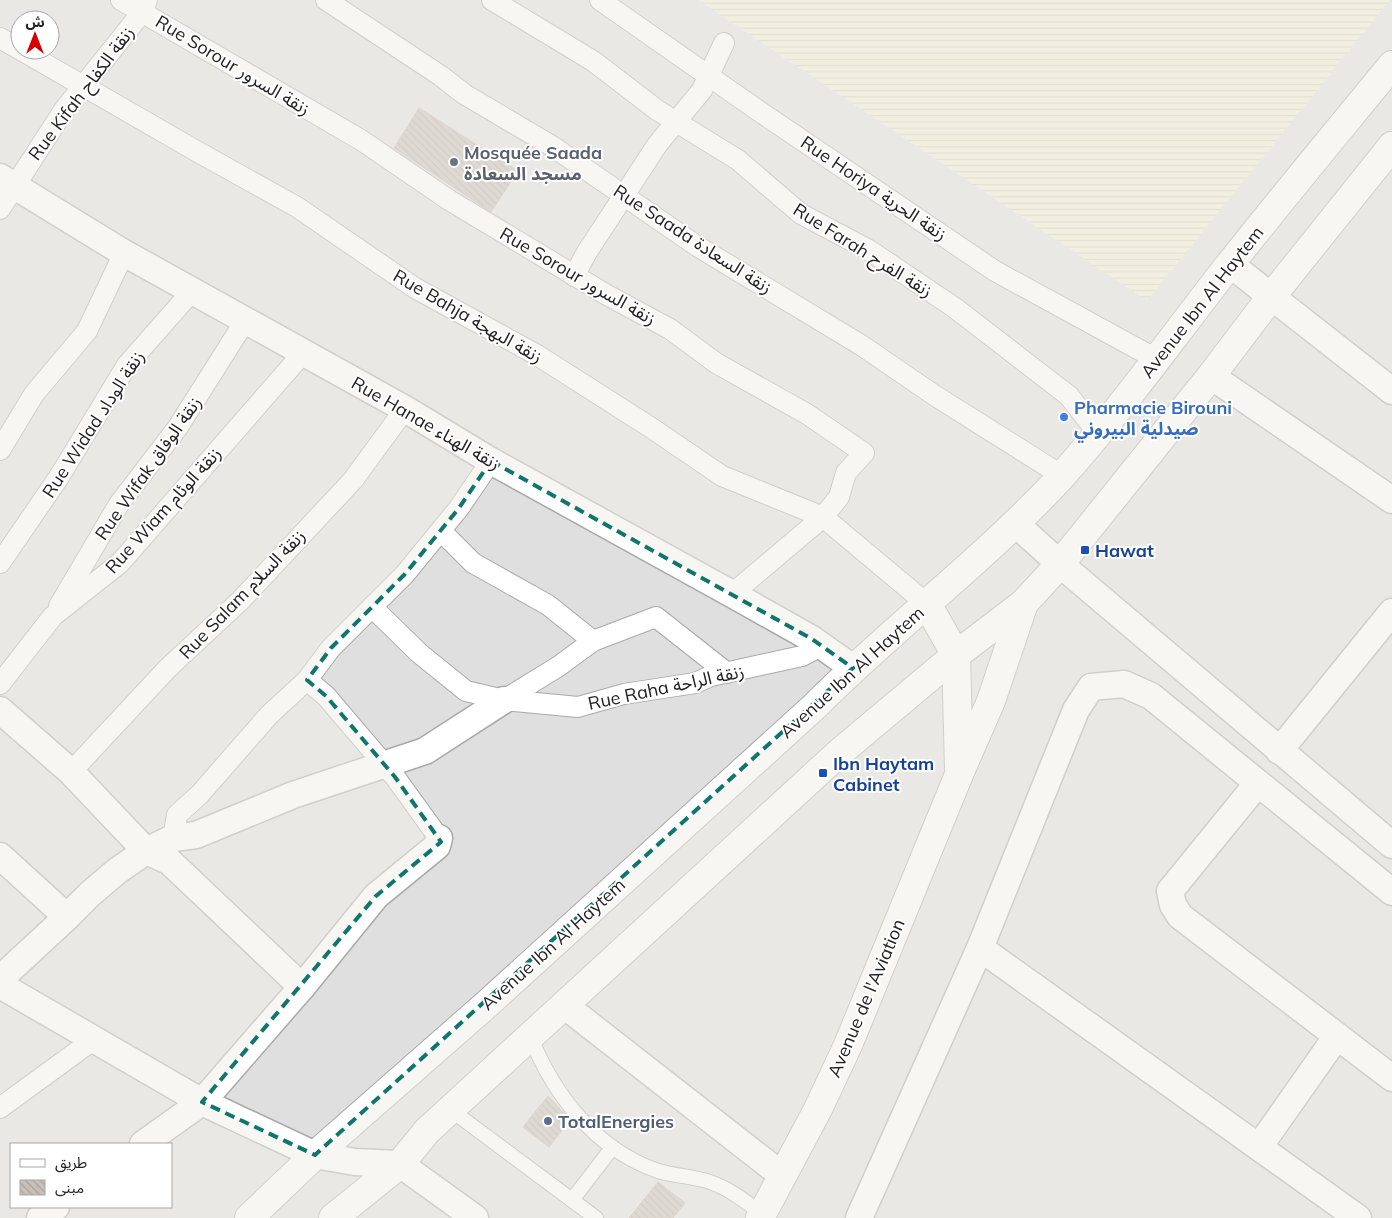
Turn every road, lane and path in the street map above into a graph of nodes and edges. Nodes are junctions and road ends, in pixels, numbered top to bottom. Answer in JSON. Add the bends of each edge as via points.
{"nodes":[{"id":1,"x":121,"y":0,"type":"edge"},
{"id":2,"x":326,"y":0,"type":"edge"},
{"id":3,"x":492,"y":0,"type":"edge"},
{"id":4,"x":600,"y":0,"type":"edge"},
{"id":5,"x":145,"y":5,"type":"edge"},
{"id":6,"x":0,"y":38,"type":"edge"},
{"id":7,"x":724,"y":43,"type":"dead end"},
{"id":8,"x":1392,"y":65,"type":"edge"},
{"id":9,"x":709,"y":76,"type":"junction"},
{"id":10,"x":83,"y":86,"type":"junction"},
{"id":11,"x":677,"y":123,"type":"junction"},
{"id":12,"x":1392,"y":146,"type":"edge"},
{"id":13,"x":7,"y":181,"type":"edge"},
{"id":14,"x":625,"y":196,"type":"junction"},
{"id":15,"x":0,"y":209,"type":"edge"},
{"id":16,"x":124,"y":253,"type":"junction"},
{"id":17,"x":1230,"y":264,"type":"junction"},
{"id":18,"x":574,"y":276,"type":"junction"},
{"id":19,"x":193,"y":290,"type":"junction"},
{"id":20,"x":1271,"y":297,"type":"junction"},
{"id":21,"x":245,"y":321,"type":"junction"},
{"id":22,"x":303,"y":354,"type":"junction"},
{"id":23,"x":1158,"y":360,"type":"junction"},
{"id":24,"x":1212,"y":376,"type":"junction"},
{"id":25,"x":1392,"y":391,"type":"edge"},
{"id":26,"x":405,"y":409,"type":"junction"},
{"id":27,"x":1097,"y":432,"type":"junction"},
{"id":28,"x":0,"y":450,"type":"edge"},
{"id":29,"x":491,"y":461,"type":"junction"},
{"id":30,"x":1062,"y":476,"type":"junction"},
{"id":31,"x":1392,"y":500,"type":"edge"},
{"id":32,"x":823,"y":518,"type":"junction"},
{"id":33,"x":1016,"y":524,"type":"junction"},
{"id":34,"x":440,"y":531,"type":"junction"},
{"id":35,"x":0,"y":563,"type":"edge"},
{"id":36,"x":1060,"y":564,"type":"junction"},
{"id":37,"x":732,"y":594,"type":"junction"},
{"id":38,"x":1024,"y":602,"type":"junction"},
{"id":39,"x":927,"y":604,"type":"junction"},
{"id":40,"x":372,"y":607,"type":"junction"},
{"id":41,"x":1392,"y":612,"type":"edge"},
{"id":42,"x":53,"y":616,"type":"junction"},
{"id":43,"x":812,"y":640,"type":"junction"},
{"id":44,"x":593,"y":641,"type":"junction"},
{"id":45,"x":956,"y":655,"type":"junction"},
{"id":46,"x":853,"y":668,"type":"junction"},
{"id":47,"x":727,"y":673,"type":"junction"},
{"id":48,"x":307,"y":680,"type":"junction"},
{"id":49,"x":504,"y":700,"type":"junction"},
{"id":50,"x":0,"y":703,"type":"edge"},
{"id":51,"x":1279,"y":751,"type":"junction"},
{"id":52,"x":384,"y":766,"type":"junction"},
{"id":53,"x":71,"y":772,"type":"junction"},
{"id":54,"x":960,"y":772,"type":"junction"},
{"id":55,"x":1258,"y":783,"type":"junction"},
{"id":56,"x":173,"y":838,"type":"junction"},
{"id":57,"x":439,"y":838,"type":"joint"},
{"id":58,"x":1392,"y":845,"type":"edge"},
{"id":59,"x":146,"y":851,"type":"junction"},
{"id":60,"x":0,"y":856,"type":"edge"},
{"id":61,"x":1392,"y":892,"type":"edge"},
{"id":62,"x":67,"y":917,"type":"junction"},
{"id":63,"x":980,"y":948,"type":"junction"},
{"id":64,"x":0,"y":980,"type":"edge"},
{"id":65,"x":0,"y":985,"type":"edge"},
{"id":66,"x":302,"y":987,"type":"junction"},
{"id":67,"x":564,"y":1006,"type":"junction"},
{"id":68,"x":530,"y":1036,"type":"junction"},
{"id":69,"x":1337,"y":1036,"type":"junction"},
{"id":70,"x":93,"y":1040,"type":"junction"},
{"id":71,"x":1392,"y":1078,"type":"edge"},
{"id":72,"x":202,"y":1102,"type":"junction"},
{"id":73,"x":0,"y":1108,"type":"edge"},
{"id":74,"x":451,"y":1110,"type":"junction"},
{"id":75,"x":144,"y":1143,"type":"edge"},
{"id":76,"x":1260,"y":1147,"type":"junction"},
{"id":77,"x":612,"y":1148,"type":"junction"},
{"id":78,"x":315,"y":1155,"type":"junction"},
{"id":79,"x":400,"y":1164,"type":"junction"},
{"id":80,"x":783,"y":1176,"type":"junction"},
{"id":81,"x":572,"y":1200,"type":"junction"},
{"id":82,"x":55,"y":1208,"type":"edge"},
{"id":83,"x":761,"y":1216,"type":"edge"},
{"id":84,"x":40,"y":1218,"type":"edge"},
{"id":85,"x":249,"y":1218,"type":"edge"},
{"id":86,"x":333,"y":1218,"type":"edge"},
{"id":87,"x":475,"y":1218,"type":"edge"},
{"id":88,"x":596,"y":1218,"type":"edge"},
{"id":89,"x":859,"y":1218,"type":"edge"},
{"id":90,"x":1358,"y":1218,"type":"edge"}],
"edges":[{"from":1,"to":5,"type":"street","name":"Rue Sorour زنقة السرور"},
{"from":2,"to":14,"type":"street","name":"Rue Saada زنقة السعادة","via":[[464,94],[552,146]]},
{"from":3,"to":11,"type":"street","name":"Rue Farah زنقة الفرح","via":[[593,61]]},
{"from":4,"to":9,"type":"street","name":"Rue Horiya زنقة الحرية"},
{"from":5,"to":10,"type":"street","name":"Rue Kifah زنقة الكفاح"},
{"from":5,"to":18,"type":"street","name":"Rue Sorour زنقة السرور","via":[[361,140],[449,200]]},
{"from":6,"to":10,"type":"street","name":"Rue Bahja زنقة البهجة"},
{"from":7,"to":9,"type":"street"},
{"from":8,"to":17,"type":"street","name":"Avenue Ibn Al Haytem"},
{"from":9,"to":11,"type":"street"},
{"from":9,"to":23,"type":"street","name":"Rue Horiya زنقة الحرية","via":[[995,271]]},
{"from":10,"to":13,"type":"street","name":"Rue Kifah زنقة الكفاح"},
{"from":10,"to":32,"type":"street","name":"Rue Bahja زنقة البهجة","via":[[297,207],[415,288],[537,355],[722,476]]},
{"from":11,"to":14,"type":"street","via":[[657,145]]},
{"from":11,"to":27,"type":"street","name":"Rue Farah زنقة الفرح","via":[[738,160],[801,214],[869,250],[955,308],[1069,396]]},
{"from":12,"to":20,"type":"street"},
{"from":13,"to":15,"type":"street","name":"Rue Kifah زنقة الكفاح"},
{"from":13,"to":16,"type":"street","name":"Rue Hanae زنقة الهناء"},
{"from":14,"to":18,"type":"street"},
{"from":14,"to":30,"type":"street","name":"Rue Saada زنقة السعادة","via":[[697,246],[860,345]]},
{"from":16,"to":19,"type":"street","name":"Rue Hanae زنقة الهناء"},
{"from":16,"to":28,"type":"street","via":[[87,331],[34,394]]},
{"from":17,"to":20,"type":"street"},
{"from":17,"to":23,"type":"street","name":"Avenue Ibn Al Haytem"},
{"from":18,"to":32,"type":"street","name":"Rue Sorour زنقة السرور","via":[[670,329],[716,363],[808,414],[864,453],[846,474],[839,497]]},
{"from":19,"to":21,"type":"street","name":"Rue Hanae زنقة الهناء"},
{"from":19,"to":35,"type":"street","name":"Rue Widad زنقة الوداد","via":[[127,365],[59,477]]},
{"from":20,"to":24,"type":"street"},
{"from":20,"to":25,"type":"street"},
{"from":21,"to":22,"type":"street","name":"Rue Hanae زنقة الهناء"},
{"from":21,"to":42,"type":"street","name":"Rue Wifak زنقة الوفاق","via":[[178,427],[119,504]]},
{"from":22,"to":26,"type":"street","name":"Rue Hanae زنقة الهناء"},
{"from":22,"to":42,"type":"street","name":"Rue Wiam زنقة الوئام","via":[[120,562]]},
{"from":23,"to":27,"type":"street","name":"Avenue Ibn Al Haytem"},
{"from":24,"to":31,"type":"street"},
{"from":24,"to":36,"type":"street"},
{"from":26,"to":29,"type":"street","name":"Rue Hanae زنقة الهناء"},
{"from":26,"to":53,"type":"street","name":"Rue Salam زنقة السلام","via":[[353,480],[240,601],[168,668]]},
{"from":27,"to":30,"type":"street","name":"Avenue Ibn Al Haytem"},
{"from":29,"to":34,"type":"street","via":[[460,508]]},
{"from":29,"to":37,"type":"street","name":"Rue Hanae زنقة الهناء"},
{"from":30,"to":33,"type":"street","name":"Avenue Ibn Al Haytem"},
{"from":32,"to":37,"type":"street","name":"Rue Sorour زنقة السرور"},
{"from":32,"to":39,"type":"street","name":"Rue Bahja زنقة البهجة"},
{"from":33,"to":36,"type":"street"},
{"from":33,"to":39,"type":"street","name":"Avenue Ibn Al Haytem"},
{"from":34,"to":40,"type":"street","via":[[405,574]]},
{"from":34,"to":44,"type":"street","via":[[473,562],[548,605]]},
{"from":36,"to":38,"type":"street"},
{"from":36,"to":51,"type":"street"},
{"from":37,"to":43,"type":"street","name":"Rue Hanae زنقة الهناء"},
{"from":38,"to":45,"type":"street"},
{"from":38,"to":54,"type":"street","name":"Avenue de l'Aviation","via":[[991,701]]},
{"from":39,"to":45,"type":"street","name":"Avenue de l'Aviation"},
{"from":39,"to":46,"type":"street","name":"Avenue Ibn Al Haytem"},
{"from":40,"to":48,"type":"street","via":[[330,648]]},
{"from":40,"to":49,"type":"street","name":"Rue Raha زنقة الراحة","via":[[419,653],[466,691]]},
{"from":41,"to":51,"type":"street"},
{"from":42,"to":50,"type":"street","name":"Rue Wiam زنقة الوئام"},
{"from":43,"to":46,"type":"street","name":"Rue Hanae زنقة الهناء"},
{"from":43,"to":47,"type":"street","name":"Rue Raha زنقة الراحة","via":[[815,649],[810,654]]},
{"from":44,"to":47,"type":"street","via":[[656,617]]},
{"from":44,"to":49,"type":"street"},
{"from":45,"to":54,"type":"street","name":"Avenue de l'Aviation"},
{"from":45,"to":67,"type":"street","via":[[839,753]]},
{"from":46,"to":78,"type":"street","name":"Avenue Ibn Al Haytem","via":[[816,706],[516,978]]},
{"from":47,"to":49,"type":"street","name":"Rue Raha زنقة الراحة","via":[[578,707]]},
{"from":48,"to":52,"type":"street","via":[[326,696]]},
{"from":48,"to":56,"type":"street","via":[[177,815]]},
{"from":49,"to":52,"type":"street","via":[[425,751]]},
{"from":50,"to":53,"type":"street"},
{"from":51,"to":58,"type":"street"},
{"from":52,"to":56,"type":"street","via":[[264,806],[196,835]]},
{"from":52,"to":57,"type":"street"},
{"from":53,"to":59,"type":"street"},
{"from":54,"to":80,"type":"street","name":"Avenue de l'Aviation","via":[[848,1046]]},
{"from":55,"to":61,"type":"street"},
{"from":55,"to":63,"type":"street","via":[[1151,696],[1124,684],[1091,687],[1076,710]]},
{"from":55,"to":69,"type":"street","via":[[1170,891],[1173,905],[1180,916]]},
{"from":56,"to":59,"type":"street"},
{"from":57,"to":66,"type":"street","via":[[437,846],[376,896]]},
{"from":59,"to":62,"type":"street","via":[[110,876]]},
{"from":59,"to":66,"type":"street","via":[[169,861]]},
{"from":60,"to":62,"type":"street"},
{"from":62,"to":64,"type":"street"},
{"from":63,"to":76,"type":"street"},
{"from":63,"to":89,"type":"street"},
{"from":65,"to":70,"type":"street"},
{"from":66,"to":72,"type":"street"},
{"from":67,"to":68,"type":"street"},
{"from":67,"to":80,"type":"street"},
{"from":68,"to":74,"type":"street"},
{"from":68,"to":77,"type":"lane","via":[[555,1086],[590,1130]]},
{"from":69,"to":71,"type":"street"},
{"from":69,"to":76,"type":"street"},
{"from":70,"to":72,"type":"street"},
{"from":70,"to":73,"type":"street"},
{"from":72,"to":75,"type":"street"},
{"from":72,"to":78,"type":"street"},
{"from":74,"to":79,"type":"street"},
{"from":74,"to":81,"type":"lane"},
{"from":76,"to":90,"type":"street"},
{"from":77,"to":81,"type":"lane"},
{"from":77,"to":83,"type":"lane","via":[[660,1172],[710,1182],[733,1192]]},
{"from":78,"to":79,"type":"street","via":[[355,1162]]},
{"from":78,"to":85,"type":"street","name":"Avenue Ibn Al Haytem"},
{"from":79,"to":86,"type":"street"},
{"from":79,"to":87,"type":"street"},
{"from":80,"to":83,"type":"street","name":"Avenue de l'Aviation"},
{"from":81,"to":88,"type":"lane"},
{"from":82,"to":84,"type":"street"}]}
